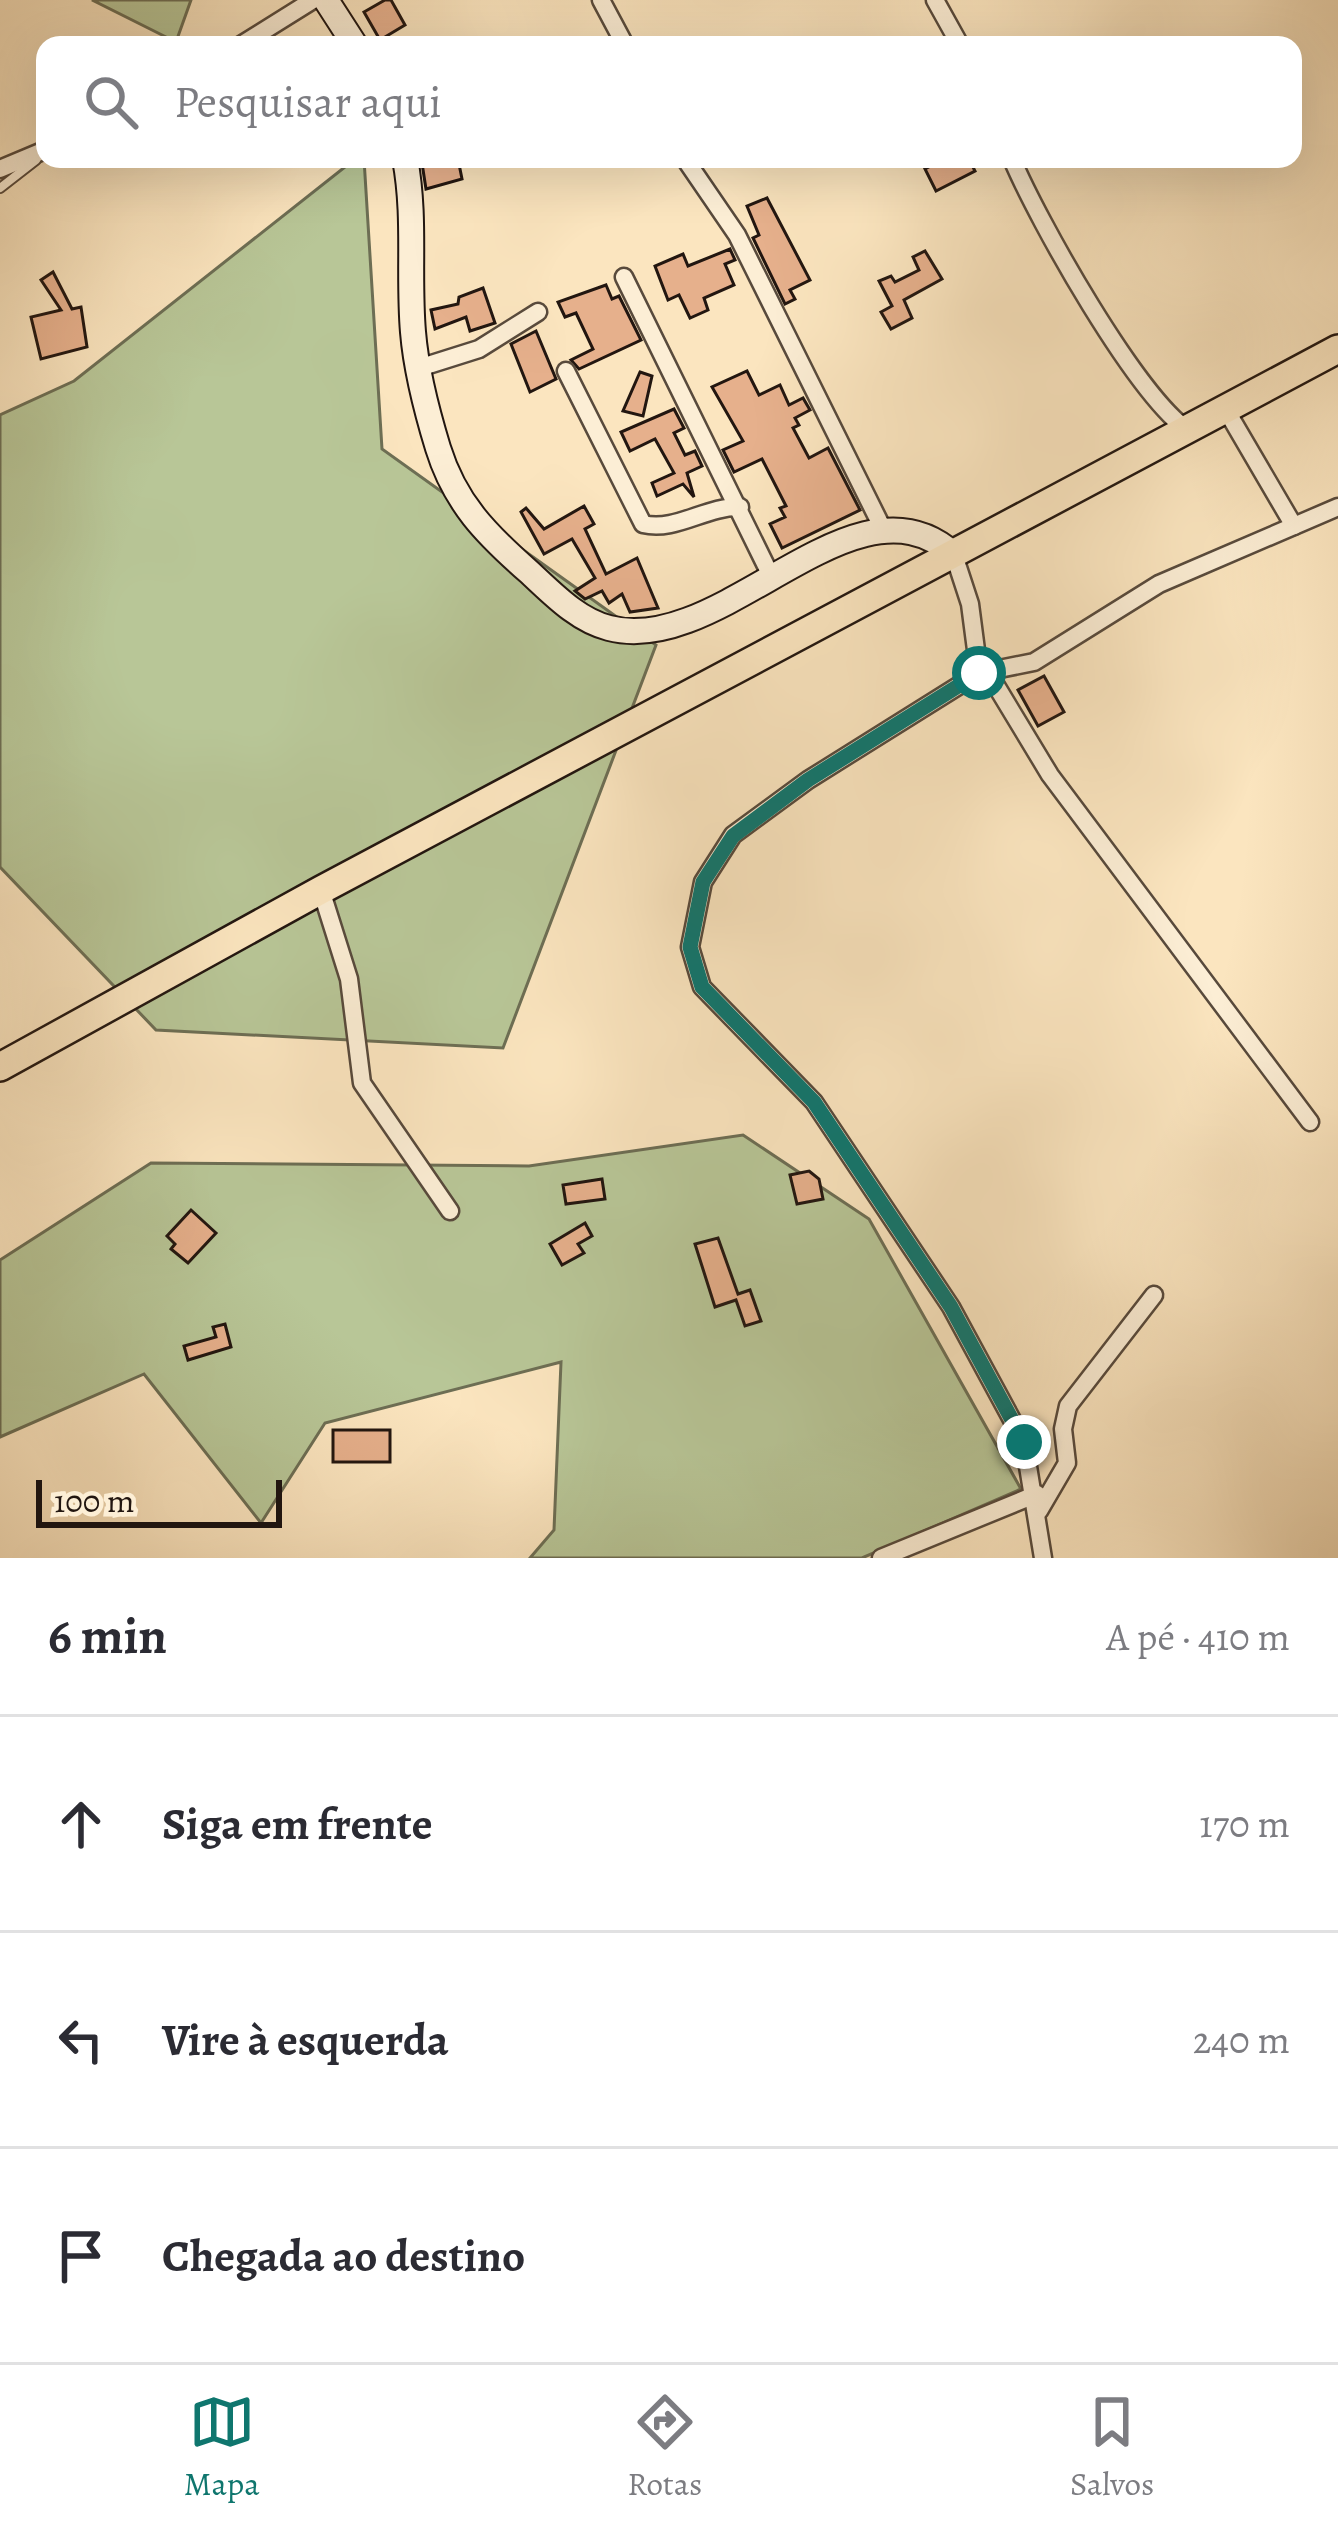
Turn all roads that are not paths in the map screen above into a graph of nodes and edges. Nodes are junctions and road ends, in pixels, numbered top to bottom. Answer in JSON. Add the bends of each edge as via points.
{"nodes":[{"id":1,"x":313,"y":0,"type":"edge"},
{"id":2,"x":326,"y":0,"type":"edge"},
{"id":3,"x":601,"y":0,"type":"edge"},
{"id":4,"x":935,"y":0,"type":"edge"},
{"id":5,"x":255,"y":36,"type":"edge"},
{"id":6,"x":349,"y":36,"type":"edge"},
{"id":7,"x":620,"y":36,"type":"edge"},
{"id":8,"x":955,"y":36,"type":"edge"},
{"id":9,"x":36,"y":154,"type":"edge"},
{"id":10,"x":36,"y":159,"type":"edge"},
{"id":11,"x":406,"y":168,"type":"edge"},
{"id":12,"x":691,"y":168,"type":"edge"},
{"id":13,"x":1016,"y":168,"type":"edge"},
{"id":14,"x":0,"y":169,"type":"edge"},
{"id":15,"x":0,"y":188,"type":"edge"},
{"id":16,"x":624,"y":277,"type":"dead end"},
{"id":17,"x":538,"y":312,"type":"dead end"},
{"id":18,"x":1338,"y":349,"type":"edge"},
{"id":19,"x":422,"y":367,"type":"junction"},
{"id":20,"x":566,"y":371,"type":"dead end"},
{"id":21,"x":1225,"y":408,"type":"junction"},
{"id":22,"x":1190,"y":431,"type":"junction"},
{"id":23,"x":740,"y":507,"type":"junction"},
{"id":24,"x":1338,"y":507,"type":"edge"},
{"id":25,"x":1294,"y":526,"type":"junction"},
{"id":26,"x":882,"y":527,"type":"junction"},
{"id":27,"x":954,"y":555,"type":"junction"},
{"id":28,"x":772,"y":578,"type":"junction"},
{"id":29,"x":984,"y":673,"type":"junction"},
{"id":30,"x":321,"y":890,"type":"junction"},
{"id":31,"x":0,"y":1067,"type":"edge"},
{"id":32,"x":1310,"y":1122,"type":"dead end"},
{"id":33,"x":450,"y":1211,"type":"dead end"},
{"id":34,"x":1154,"y":1295,"type":"dead end"},
{"id":35,"x":1038,"y":1503,"type":"junction"},
{"id":36,"x":881,"y":1558,"type":"edge"},
{"id":37,"x":1043,"y":1558,"type":"edge"}],
"edges":[{"from":1,"to":5,"type":"street"},
{"from":2,"to":6,"type":"street"},
{"from":3,"to":7,"type":"street"},
{"from":4,"to":8,"type":"street"},
{"from":9,"to":14,"type":"street"},
{"from":10,"to":15,"type":"lane"},
{"from":11,"to":19,"type":"street","via":[[413,338]]},
{"from":12,"to":26,"type":"street","via":[[737,236]]},
{"from":13,"to":22,"type":"street","via":[[1153,398]]},
{"from":16,"to":23,"type":"street"},
{"from":17,"to":19,"type":"street","via":[[479,349]]},
{"from":18,"to":21,"type":"main road"},
{"from":19,"to":28,"type":"street","via":[[439,452],[468,515],[596,624],[638,630],[670,623]]},
{"from":20,"to":23,"type":"street","via":[[643,524],[660,528],[719,506]]},
{"from":21,"to":22,"type":"main road"},
{"from":21,"to":25,"type":"street"},
{"from":22,"to":27,"type":"main road"},
{"from":23,"to":28,"type":"street"},
{"from":24,"to":25,"type":"street"},
{"from":25,"to":29,"type":"street","via":[[1159,584],[1034,662]]},
{"from":26,"to":27,"type":"street","via":[[935,537]]},
{"from":26,"to":28,"type":"street"},
{"from":27,"to":29,"type":"street"},
{"from":27,"to":30,"type":"main road"},
{"from":29,"to":32,"type":"street","via":[[1050,775]]},
{"from":29,"to":35,"type":"street","via":[[808,780],[733,836],[703,882],[690,947],[702,987],[814,1102],[951,1307],[1024,1442]]},
{"from":30,"to":31,"type":"main road"},
{"from":30,"to":33,"type":"street","via":[[349,979],[362,1083]]},
{"from":34,"to":35,"type":"street","via":[[1068,1406],[1067,1463]]},
{"from":35,"to":36,"type":"street"},
{"from":35,"to":37,"type":"street"}]}
